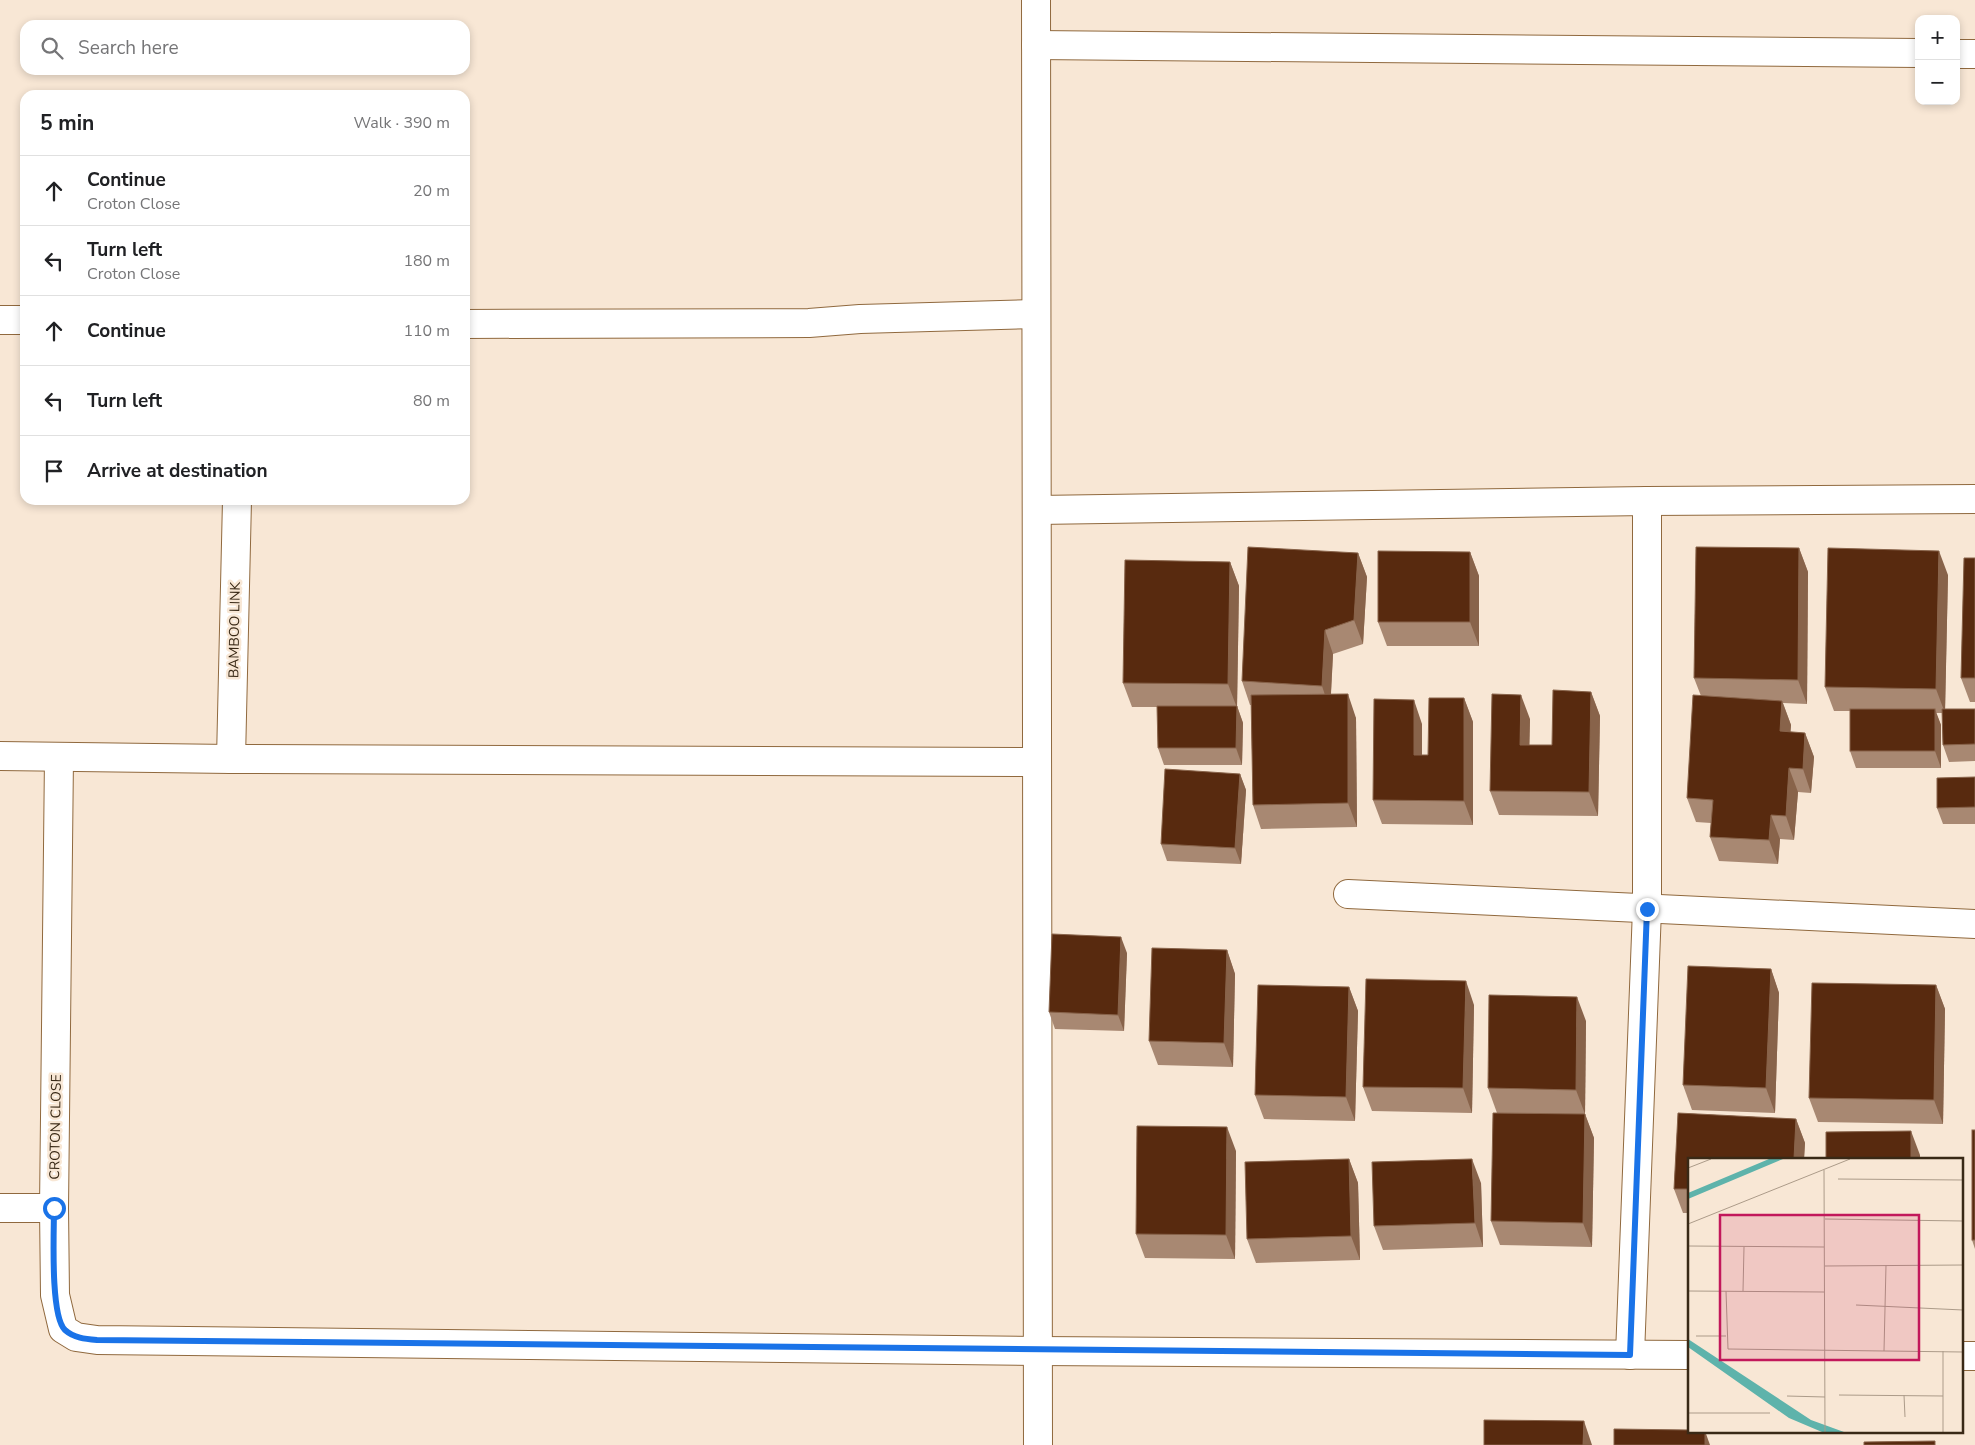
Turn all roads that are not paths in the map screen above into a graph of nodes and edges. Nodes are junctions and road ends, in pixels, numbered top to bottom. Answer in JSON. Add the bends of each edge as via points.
{"nodes":[{"id":1,"x":1036,"y":0,"type":"edge"},
{"id":2,"x":1036,"y":45,"type":"junction"},
{"id":3,"x":1915,"y":53,"type":"edge"},
{"id":4,"x":1960,"y":54,"type":"edge"},
{"id":5,"x":1975,"y":54,"type":"edge"},
{"id":6,"x":1036,"y":314,"type":"junction"},
{"id":7,"x":0,"y":320,"type":"edge"},
{"id":8,"x":20,"y":320,"type":"edge"},
{"id":9,"x":470,"y":324,"type":"edge"},
{"id":10,"x":1975,"y":499,"type":"edge"},
{"id":11,"x":1647,"y":500,"type":"junction"},
{"id":12,"x":237,"y":505,"type":"edge"},
{"id":13,"x":1037,"y":510,"type":"junction"},
{"id":14,"x":0,"y":756,"type":"edge"},
{"id":15,"x":59,"y":757,"type":"junction"},
{"id":16,"x":231,"y":759,"type":"junction"},
{"id":17,"x":1036,"y":762,"type":"junction"},
{"id":18,"x":1348,"y":894,"type":"dead end"},
{"id":19,"x":1647,"y":909,"type":"junction"},
{"id":20,"x":1975,"y":924,"type":"edge"},
{"id":21,"x":0,"y":1208,"type":"edge"},
{"id":22,"x":54,"y":1208,"type":"junction"},
{"id":23,"x":1038,"y":1350,"type":"junction"},
{"id":24,"x":1630,"y":1355,"type":"junction"},
{"id":25,"x":1688,"y":1355,"type":"edge"},
{"id":26,"x":1962,"y":1356,"type":"edge"},
{"id":27,"x":1975,"y":1356,"type":"edge"},
{"id":28,"x":1038,"y":1445,"type":"edge"}],
"edges":[{"from":1,"to":2,"type":"street"},
{"from":2,"to":3,"type":"street"},
{"from":2,"to":6,"type":"street"},
{"from":4,"to":5,"type":"street"},
{"from":6,"to":9,"type":"street","via":[[809,323]]},
{"from":6,"to":13,"type":"street"},
{"from":7,"to":8,"type":"street"},
{"from":10,"to":11,"type":"street"},
{"from":11,"to":13,"type":"street"},
{"from":11,"to":19,"type":"street"},
{"from":12,"to":16,"type":"street","name":"BAMBOO LINK"},
{"from":13,"to":17,"type":"street"},
{"from":14,"to":15,"type":"street"},
{"from":15,"to":16,"type":"street"},
{"from":15,"to":22,"type":"street","name":"CROTON CLOSE"},
{"from":16,"to":17,"type":"street"},
{"from":17,"to":23,"type":"street"},
{"from":18,"to":19,"type":"street"},
{"from":19,"to":20,"type":"street"},
{"from":19,"to":24,"type":"street"},
{"from":21,"to":22,"type":"street"},
{"from":22,"to":23,"type":"street","name":"CROTON CLOSE","via":[[54,1295],[63,1329],[76,1337],[97,1340]]},
{"from":23,"to":24,"type":"street","name":"CROTON CLOSE"},
{"from":23,"to":28,"type":"street"},
{"from":24,"to":25,"type":"street","name":"CROTON CLOSE"},
{"from":26,"to":27,"type":"street"}]}
